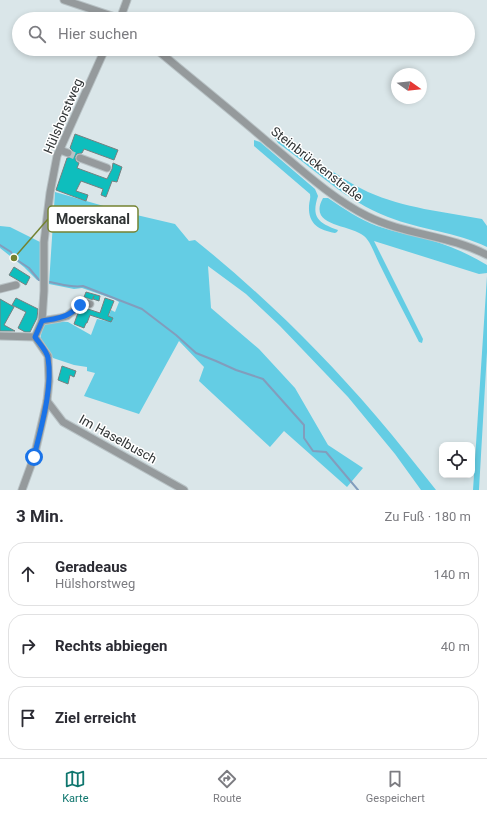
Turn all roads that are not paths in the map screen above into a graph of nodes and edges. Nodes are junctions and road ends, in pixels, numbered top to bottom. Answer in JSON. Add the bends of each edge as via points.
{"nodes":[{"id":1,"x":64,"y":0,"type":"edge"},
{"id":2,"x":127,"y":0,"type":"edge"},
{"id":3,"x":100,"y":12,"type":"edge"},
{"id":4,"x":122,"y":12,"type":"edge"},
{"id":5,"x":102,"y":56,"type":"edge"},
{"id":6,"x":164,"y":56,"type":"edge"},
{"id":7,"x":60,"y":150,"type":"junction"},
{"id":8,"x":68,"y":153,"type":"tunnel mouth"},
{"id":9,"x":80,"y":158,"type":"tunnel mouth"},
{"id":10,"x":107,"y":168,"type":"dead end"},
{"id":11,"x":487,"y":255,"type":"edge"},
{"id":12,"x":16,"y":285,"type":"dead end"},
{"id":13,"x":0,"y":289,"type":"edge"},
{"id":14,"x":90,"y":304,"type":"dead end"},
{"id":15,"x":42,"y":321,"type":"junction"},
{"id":16,"x":0,"y":336,"type":"edge"},
{"id":17,"x":35,"y":337,"type":"junction"},
{"id":18,"x":46,"y":402,"type":"junction"},
{"id":19,"x":22,"y":490,"type":"edge"},
{"id":20,"x":184,"y":490,"type":"edge"}],
"edges":[{"from":1,"to":3,"type":"street"},
{"from":2,"to":4,"type":"street"},
{"from":5,"to":7,"type":"street","name":"Hülshorstweg"},
{"from":6,"to":11,"type":"street","name":"Steinbrückenstraße","via":[[325,189],[352,208],[384,224],[449,240]]},
{"from":7,"to":8,"type":"street"},
{"from":7,"to":15,"type":"street","name":"Hülshorstweg","via":[[50,193],[44,242]]},
{"from":9,"to":10,"type":"street"},
{"from":12,"to":13,"type":"street"},
{"from":14,"to":15,"type":"street","via":[[84,302],[67,316]]},
{"from":15,"to":17,"type":"street","name":"Hülshorstweg"},
{"from":16,"to":17,"type":"street"},
{"from":17,"to":18,"type":"street","via":[[48,356]]},
{"from":18,"to":19,"type":"street","via":[[34,457]]},
{"from":18,"to":20,"type":"street","name":"Im Haselbusch","via":[[63,422]]}]}
